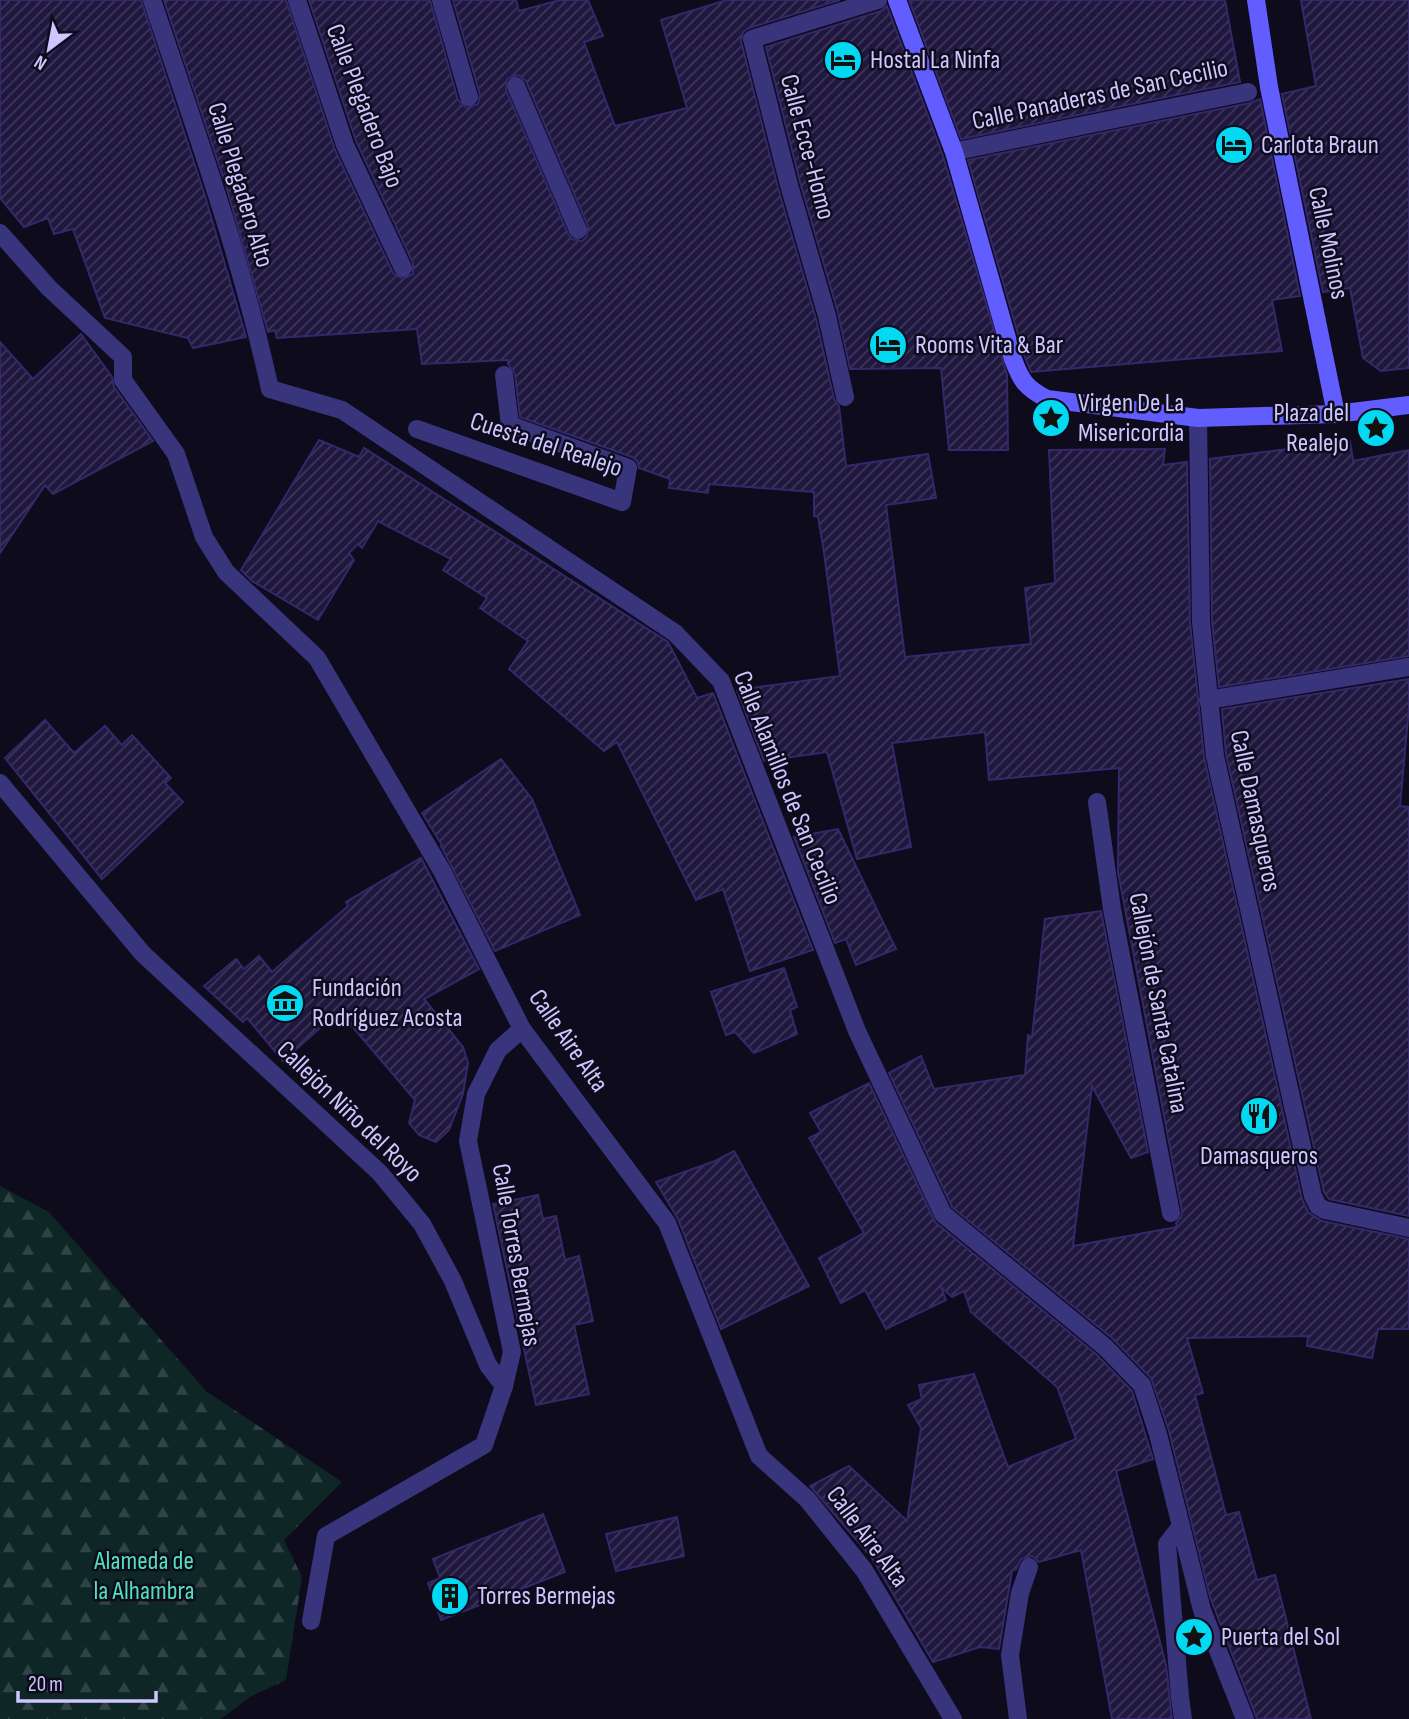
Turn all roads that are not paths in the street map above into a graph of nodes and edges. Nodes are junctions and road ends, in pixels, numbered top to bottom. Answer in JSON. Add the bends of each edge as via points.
{"nodes":[{"id":1,"x":152,"y":0,"type":"edge"},
{"id":2,"x":297,"y":0,"type":"edge"},
{"id":3,"x":441,"y":0,"type":"edge"},
{"id":4,"x":878,"y":0,"type":"edge"},
{"id":5,"x":897,"y":0,"type":"edge"},
{"id":6,"x":1256,"y":0,"type":"edge"},
{"id":7,"x":516,"y":86,"type":"dead end"},
{"id":8,"x":1248,"y":92,"type":"dead end"},
{"id":9,"x":469,"y":97,"type":"dead end"},
{"id":10,"x":962,"y":150,"type":"dead end"},
{"id":11,"x":578,"y":230,"type":"dead end"},
{"id":12,"x":0,"y":233,"type":"edge"},
{"id":13,"x":403,"y":268,"type":"dead end"},
{"id":14,"x":504,"y":375,"type":"dead end"},
{"id":15,"x":845,"y":397,"type":"dead end"},
{"id":16,"x":1409,"y":405,"type":"edge"},
{"id":17,"x":1336,"y":414,"type":"junction"},
{"id":18,"x":1198,"y":418,"type":"junction"},
{"id":19,"x":417,"y":429,"type":"dead end"},
{"id":20,"x":404,"y":452,"type":"joint"},
{"id":21,"x":1409,"y":667,"type":"edge"},
{"id":22,"x":1208,"y":699,"type":"junction"},
{"id":23,"x":0,"y":783,"type":"edge"},
{"id":24,"x":1097,"y":802,"type":"dead end"},
{"id":25,"x":522,"y":1029,"type":"junction"},
{"id":26,"x":1171,"y":1213,"type":"dead end"},
{"id":27,"x":1409,"y":1228,"type":"edge"},
{"id":28,"x":504,"y":1386,"type":"junction"},
{"id":29,"x":1181,"y":1526,"type":"junction"},
{"id":30,"x":1029,"y":1567,"type":"dead end"},
{"id":31,"x":311,"y":1621,"type":"dead end"},
{"id":32,"x":953,"y":1719,"type":"edge"},
{"id":33,"x":1018,"y":1719,"type":"edge"},
{"id":34,"x":1183,"y":1719,"type":"edge"},
{"id":35,"x":1245,"y":1719,"type":"edge"}],
"edges":[{"from":1,"to":20,"type":"street","name":"Calle Plegadero Alto","via":[[217,193],[270,389],[342,410]]},
{"from":2,"to":13,"type":"street","name":"Calle Plegadero Bajo","via":[[345,145]]},
{"from":3,"to":9,"type":"street"},
{"from":4,"to":15,"type":"street","name":"Calle Ecce-Homo","via":[[752,38]]},
{"from":5,"to":18,"type":"street","via":[[954,152],[1019,376],[1030,390],[1047,399]]},
{"from":6,"to":17,"type":"street","name":"Calle Molinos","via":[[1269,87]]},
{"from":7,"to":11,"type":"street"},
{"from":8,"to":10,"type":"street","name":"Calle Panaderas de San Cecilio"},
{"from":12,"to":25,"type":"street","name":"Calle Aire Alta","via":[[123,357],[123,380],[176,454],[204,537],[226,572],[317,658],[442,871]]},
{"from":14,"to":19,"type":"street","name":"Cuesta del Realejo","via":[[510,425],[628,468],[622,502]]},
{"from":16,"to":17,"type":"street"},
{"from":17,"to":18,"type":"street"},
{"from":18,"to":22,"type":"street","name":"Calle Damasqueros","via":[[1201,622]]},
{"from":20,"to":29,"type":"street","name":"Calle Alamillos de San Cecilio","via":[[675,633],[721,681],[857,1031],[943,1214],[1105,1347],[1142,1385]]},
{"from":21,"to":22,"type":"street"},
{"from":22,"to":27,"type":"street","name":"Calle Damasqueros","via":[[1214,756],[1313,1196],[1325,1210]]},
{"from":23,"to":28,"type":"street","name":"Callejón Niño del Royo","via":[[143,954],[380,1172],[422,1224],[453,1281],[488,1365]]},
{"from":24,"to":26,"type":"street","name":"Callejón de Santa Catalina","via":[[1112,909]]},
{"from":25,"to":28,"type":"street","name":"Calle Torres Bermejas","via":[[498,1050],[476,1094],[468,1140],[512,1352]]},
{"from":25,"to":32,"type":"street","name":"Calle Aire Alta","via":[[667,1223],[759,1456],[807,1499],[864,1570]]},
{"from":28,"to":31,"type":"street","name":"Calle Torres Bermejas","via":[[484,1445],[326,1535]]},
{"from":29,"to":34,"type":"street","via":[[1167,1544]]},
{"from":29,"to":35,"type":"street","name":"Calle Alamillos de San Cecilio","via":[[1202,1610]]},
{"from":30,"to":33,"type":"street","via":[[1010,1655]]}]}
